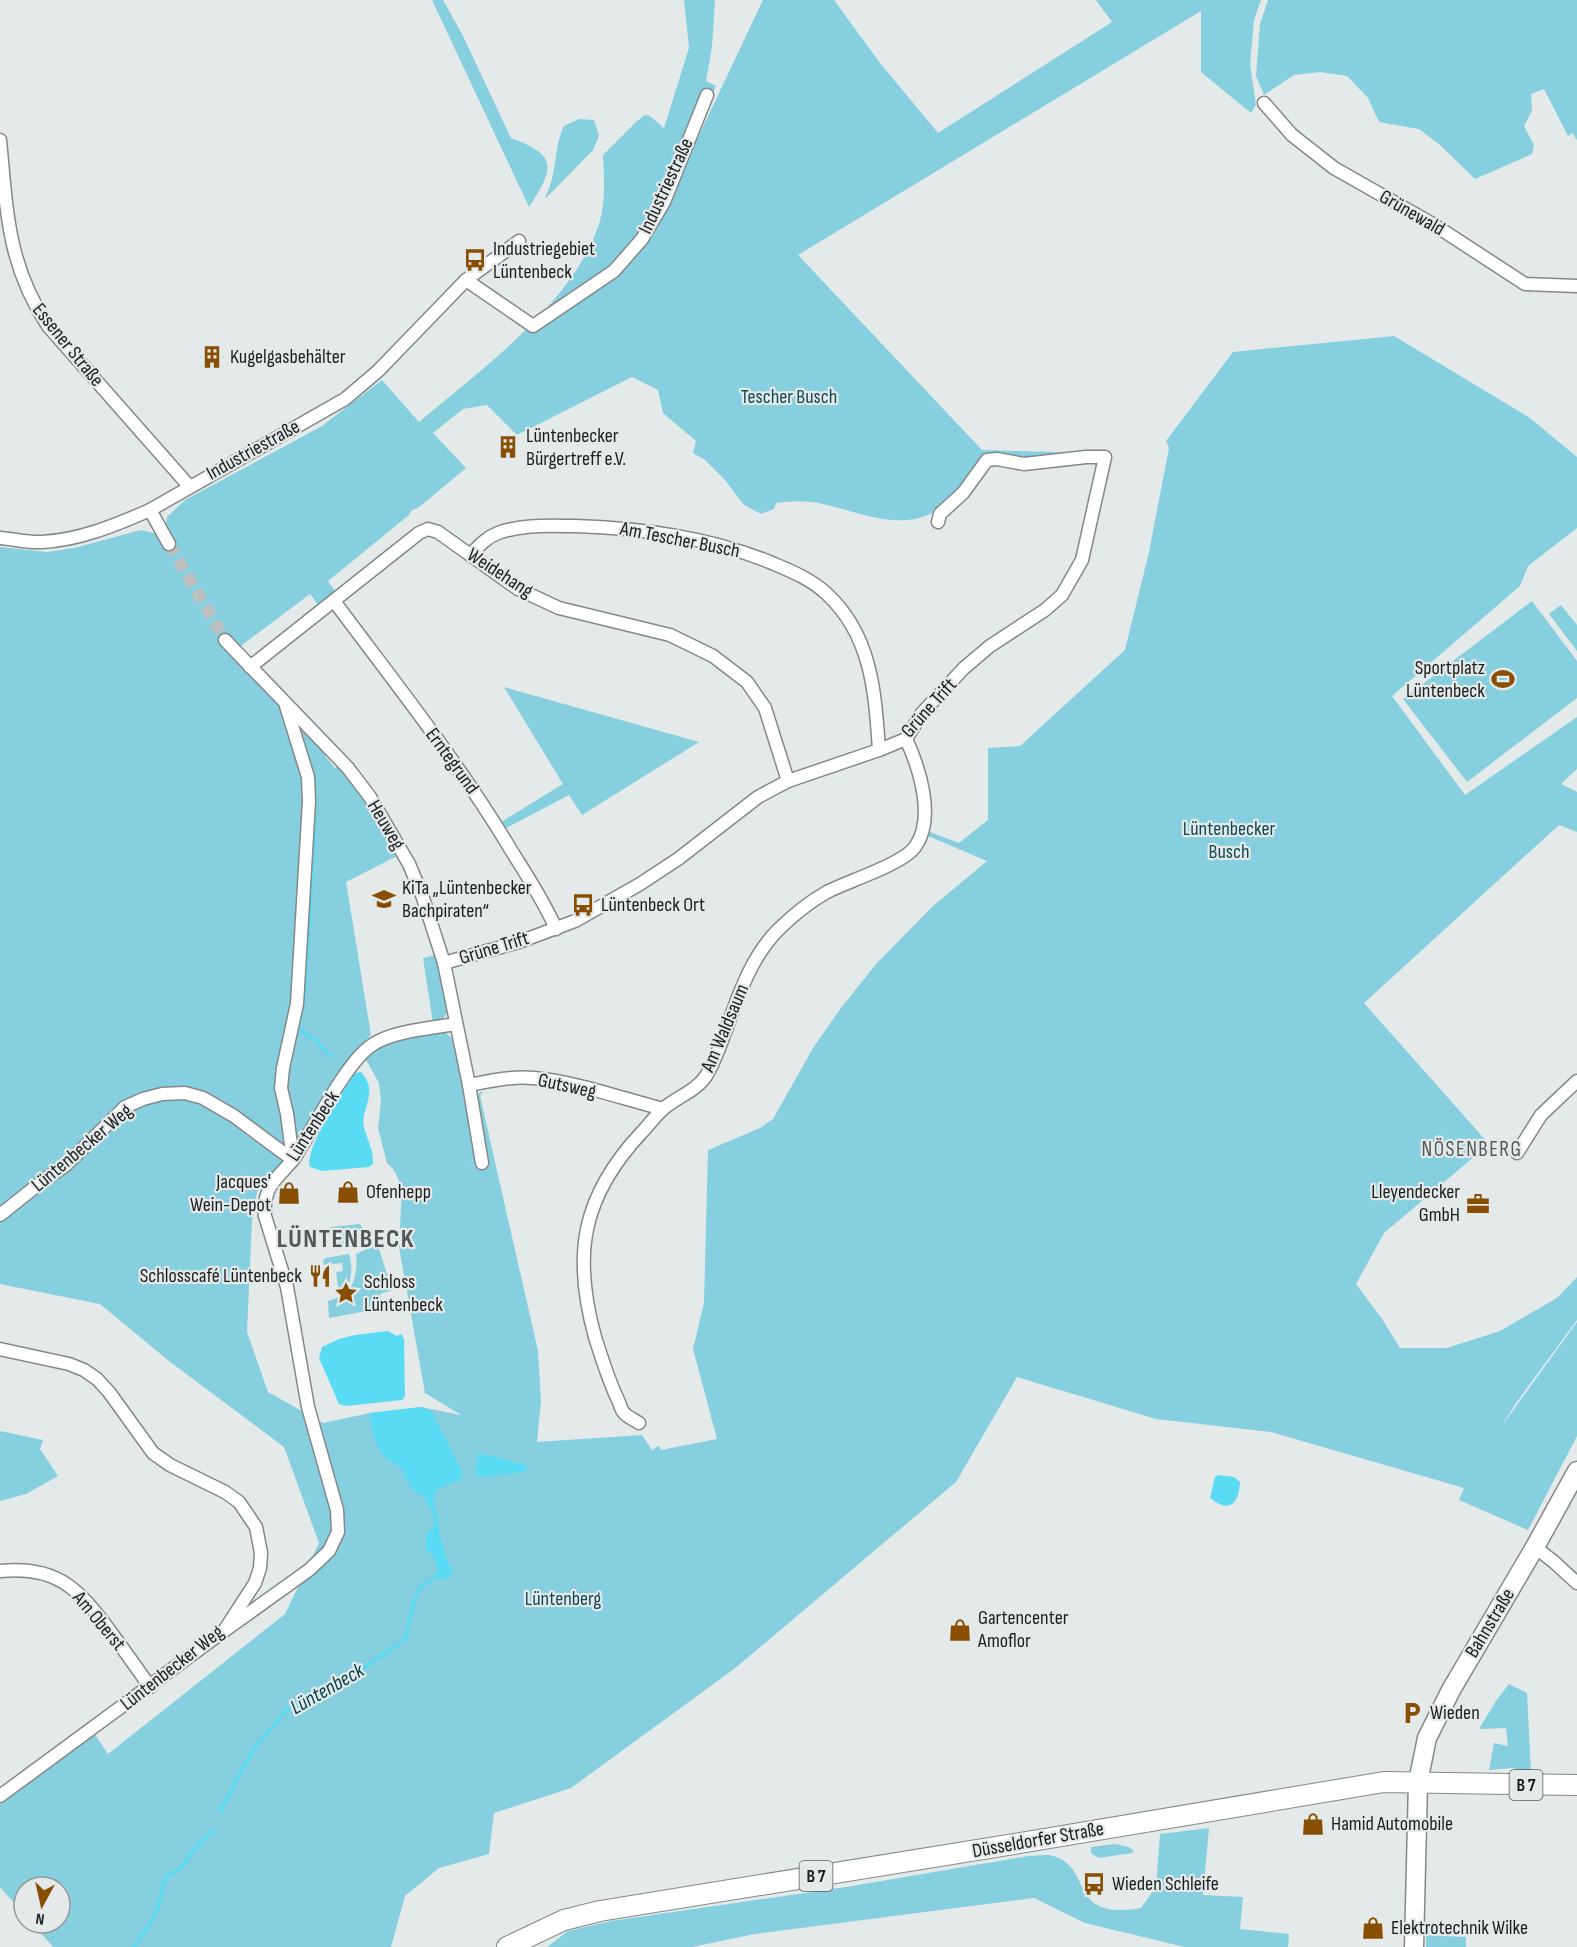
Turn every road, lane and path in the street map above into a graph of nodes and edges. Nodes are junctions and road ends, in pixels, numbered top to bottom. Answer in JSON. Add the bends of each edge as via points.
{"nodes":[{"id":1,"x":707,"y":95,"type":"dead end"},
{"id":2,"x":1264,"y":103,"type":"dead end"},
{"id":3,"x":0,"y":140,"type":"edge"},
{"id":4,"x":519,"y":241,"type":"dead end"},
{"id":5,"x":466,"y":280,"type":"junction"},
{"id":6,"x":1577,"y":286,"type":"edge"},
{"id":7,"x":189,"y":486,"type":"junction"},
{"id":8,"x":150,"y":510,"type":"junction"},
{"id":9,"x":938,"y":522,"type":"dead end"},
{"id":10,"x":0,"y":538,"type":"edge"},
{"id":11,"x":169,"y":544,"type":"tunnel mouth"},
{"id":12,"x":470,"y":555,"type":"junction"},
{"id":13,"x":334,"y":601,"type":"junction"},
{"id":14,"x":225,"y":640,"type":"tunnel mouth"},
{"id":15,"x":250,"y":667,"type":"junction"},
{"id":16,"x":285,"y":704,"type":"junction"},
{"id":17,"x":906,"y":739,"type":"junction"},
{"id":18,"x":879,"y":750,"type":"junction"},
{"id":19,"x":788,"y":781,"type":"junction"},
{"id":20,"x":556,"y":929,"type":"junction"},
{"id":21,"x":444,"y":963,"type":"junction"},
{"id":22,"x":456,"y":1024,"type":"junction"},
{"id":23,"x":1577,"y":1081,"type":"edge"},
{"id":24,"x":469,"y":1085,"type":"junction"},
{"id":25,"x":663,"y":1109,"type":"junction"},
{"id":26,"x":1517,"y":1153,"type":"dead end"},
{"id":27,"x":293,"y":1160,"type":"junction"},
{"id":28,"x":482,"y":1163,"type":"dead end"},
{"id":29,"x":0,"y":1215,"type":"edge"},
{"id":30,"x":0,"y":1349,"type":"edge"},
{"id":31,"x":639,"y":1423,"type":"dead end"},
{"id":32,"x":1577,"y":1471,"type":"edge"},
{"id":33,"x":1535,"y":1547,"type":"junction"},
{"id":34,"x":0,"y":1571,"type":"edge"},
{"id":35,"x":1577,"y":1583,"type":"edge"},
{"id":36,"x":224,"y":1631,"type":"junction"},
{"id":37,"x":150,"y":1687,"type":"junction"},
{"id":38,"x":1418,"y":1782,"type":"junction"},
{"id":39,"x":1577,"y":1785,"type":"edge"},
{"id":40,"x":0,"y":1796,"type":"edge"},
{"id":41,"x":507,"y":1947,"type":"edge"},
{"id":42,"x":1414,"y":1947,"type":"edge"}],
"edges":[{"from":1,"to":5,"type":"street","name":"Industriestraße","via":[[664,202],[642,239],[615,271],[533,326]]},
{"from":2,"to":6,"type":"street","name":"Grünewald","via":[[1292,135],[1334,168],[1436,226],[1525,284]]},
{"from":3,"to":7,"type":"street","name":"Essener Straße","via":[[9,233],[18,269],[33,304]]},
{"from":4,"to":5,"type":"street","name":"Industriestraße"},
{"from":5,"to":7,"type":"street","name":"Industriestraße","via":[[378,371],[345,399]]},
{"from":7,"to":8,"type":"street","name":"Industriestraße"},
{"from":8,"to":10,"type":"street","name":"Industriestraße","via":[[74,538],[40,543]]},
{"from":8,"to":11,"type":"street"},
{"from":9,"to":17,"type":"street","name":"Grüne Trift","via":[[940,514],[963,493],[987,460],[1024,464],[1105,457],[1082,561],[1062,595],[964,668],[922,713]]},
{"from":12,"to":13,"type":"street","name":"Weidehang","via":[[428,529]]},
{"from":12,"to":18,"type":"street","name":"Am Tescher Busch","via":[[489,537],[501,532],[537,525],[610,527],[685,537],[743,551],[799,574],[827,594],[849,621],[862,646],[874,687]]},
{"from":12,"to":19,"type":"street","name":"Weidehang","via":[[518,589],[559,608],[670,635],[713,656],[747,682],[765,708]]},
{"from":13,"to":15,"type":"street","name":"Weidehang"},
{"from":13,"to":20,"type":"street","name":"Erntegrund","via":[[499,828]]},
{"from":14,"to":15,"type":"street","name":"Heuweg"},
{"from":15,"to":16,"type":"street","name":"Heuweg"},
{"from":16,"to":21,"type":"street","name":"Heuweg","via":[[348,768],[394,836],[422,895]]},
{"from":16,"to":27,"type":"street","via":[[308,777],[309,801],[297,1004],[281,1088]]},
{"from":17,"to":18,"type":"street","name":"Grüne Trift"},
{"from":17,"to":25,"type":"street","name":"Am Waldsaum","via":[[916,761],[924,806],[925,822],[914,849],[827,892],[777,932],[745,978],[713,1065],[704,1079]]},
{"from":18,"to":19,"type":"street","name":"Grüne Trift"},
{"from":19,"to":20,"type":"street","name":"Grüne Trift","via":[[758,797],[650,878]]},
{"from":20,"to":21,"type":"street","name":"Grüne Trift"},
{"from":21,"to":22,"type":"street","name":"Heuweg"},
{"from":22,"to":24,"type":"street","name":"Heuweg"},
{"from":22,"to":27,"type":"street","name":"Lüntenbeck","via":[[374,1043],[348,1071]]},
{"from":23,"to":26,"type":"street","via":[[1541,1115]]},
{"from":24,"to":25,"type":"street","name":"Gutsweg","via":[[535,1078]]},
{"from":24,"to":28,"type":"street","name":"Heuweg"},
{"from":25,"to":31,"type":"street","name":"Am Waldsaum","via":[[621,1154],[606,1178],[589,1220],[584,1251],[586,1300],[607,1377],[624,1412]]},
{"from":27,"to":29,"type":"street","name":"Lüntenbecker Weg","via":[[203,1098],[185,1093],[162,1094],[125,1107],[66,1165]]},
{"from":27,"to":36,"type":"street","name":"Lüntenbeck","via":[[270,1187],[265,1216],[287,1287],[308,1407],[337,1510],[338,1532],[329,1551],[309,1570]]},
{"from":30,"to":36,"type":"street","name":"Lüntenbecker Weg","via":[[84,1370],[109,1392],[153,1453],[225,1492],[249,1514],[260,1540],[260,1568],[255,1583]]},
{"from":32,"to":33,"type":"main road","name":"Bahnstraße"},
{"from":33,"to":35,"type":"street"},
{"from":33,"to":38,"type":"main road","name":"Bahnstraße","via":[[1441,1709],[1427,1738]]},
{"from":34,"to":37,"type":"street","name":"Am Oberst","via":[[45,1573],[78,1592]]},
{"from":36,"to":37,"type":"street","name":"Lüntenbecker Weg"},
{"from":37,"to":40,"type":"street","name":"Lüntenbecker Weg"},
{"from":38,"to":39,"type":"main road","name":"Düsseldorfer Straße","number":"B 7"},
{"from":38,"to":41,"type":"main road","name":"Düsseldorfer Straße","number":"B 7","via":[[1347,1787],[600,1911],[564,1920]]},
{"from":38,"to":42,"type":"main road","name":"Bahnstraße"}]}
